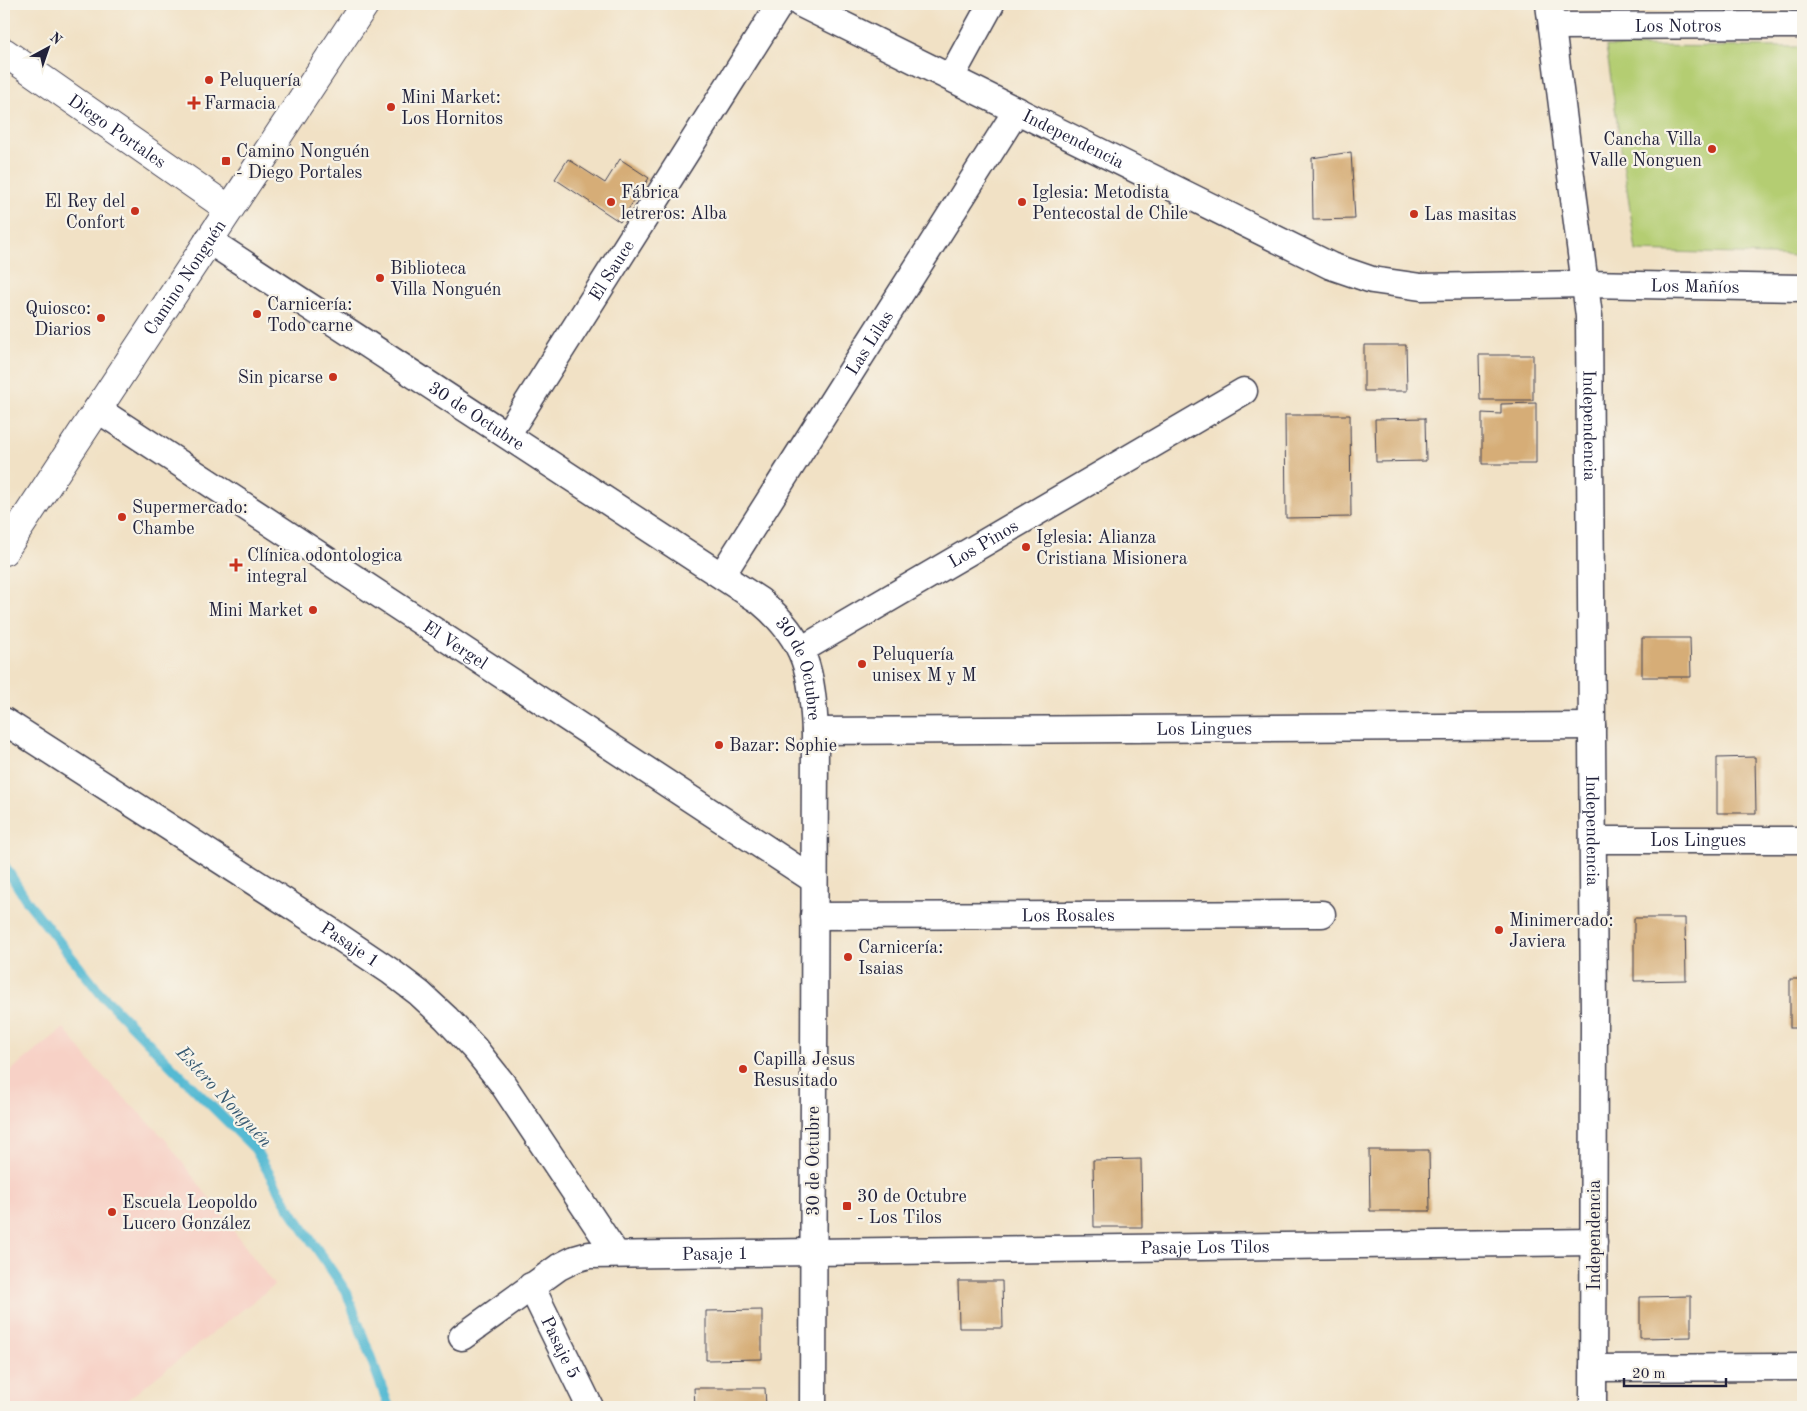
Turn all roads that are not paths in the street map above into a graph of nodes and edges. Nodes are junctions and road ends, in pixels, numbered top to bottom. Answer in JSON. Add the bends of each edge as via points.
{"nodes":[{"id":1,"x":365,"y":4,"type":"edge"},
{"id":2,"x":780,"y":4,"type":"edge"},
{"id":3,"x":801,"y":4,"type":"edge"},
{"id":4,"x":990,"y":4,"type":"edge"},
{"id":5,"x":1551,"y":15,"type":"edge"},
{"id":6,"x":1801,"y":18,"type":"edge"},
{"id":7,"x":4,"y":52,"type":"edge"},
{"id":8,"x":951,"y":77,"type":"junction"},
{"id":9,"x":1017,"y":110,"type":"junction"},
{"id":10,"x":228,"y":209,"type":"junction"},
{"id":11,"x":208,"y":240,"type":"junction"},
{"id":12,"x":1584,"y":284,"type":"junction"},
{"id":13,"x":1803,"y":288,"type":"edge"},
{"id":14,"x":1244,"y":392,"type":"dead end"},
{"id":15,"x":98,"y":408,"type":"junction"},
{"id":16,"x":507,"y":435,"type":"junction"},
{"id":17,"x":4,"y":551,"type":"edge"},
{"id":18,"x":722,"y":576,"type":"junction"},
{"id":19,"x":801,"y":650,"type":"junction"},
{"id":20,"x":4,"y":720,"type":"edge"},
{"id":21,"x":1592,"y":726,"type":"junction"},
{"id":22,"x":815,"y":732,"type":"junction"},
{"id":23,"x":1593,"y":840,"type":"junction"},
{"id":24,"x":1803,"y":840,"type":"edge"},
{"id":25,"x":814,"y":880,"type":"junction"},
{"id":26,"x":1322,"y":914,"type":"dead end"},
{"id":27,"x":814,"y":916,"type":"junction"},
{"id":28,"x":1594,"y":1242,"type":"junction"},
{"id":29,"x":813,"y":1253,"type":"junction"},
{"id":30,"x":616,"y":1254,"type":"junction"},
{"id":31,"x":531,"y":1286,"type":"junction"},
{"id":32,"x":462,"y":1337,"type":"dead end"},
{"id":33,"x":1803,"y":1367,"type":"edge"},
{"id":34,"x":1593,"y":1368,"type":"junction"},
{"id":35,"x":590,"y":1407,"type":"edge"},
{"id":36,"x":813,"y":1407,"type":"edge"},
{"id":37,"x":1593,"y":1407,"type":"edge"}],
"edges":[{"from":1,"to":10,"type":"main road","name":"Camino Nonguén"},
{"from":2,"to":16,"type":"street","name":"El Sauce"},
{"from":3,"to":8,"type":"street","name":"Independencia"},
{"from":4,"to":8,"type":"street"},
{"from":5,"to":6,"type":"street","name":"Los Notros"},
{"from":5,"to":12,"type":"street","name":"Independencia"},
{"from":7,"to":10,"type":"main road","name":"Diego Portales"},
{"from":8,"to":9,"type":"street","name":"Independencia"},
{"from":9,"to":12,"type":"street","name":"Independencia","via":[[1331,266],[1372,280],[1421,287]]},
{"from":9,"to":18,"type":"street","name":"Las Lilas"},
{"from":10,"to":11,"type":"main road","name":"Camino Nonguén"},
{"from":11,"to":15,"type":"main road","name":"Camino Nonguén"},
{"from":11,"to":16,"type":"street","name":"30 de Octubre"},
{"from":12,"to":13,"type":"street","name":"Los Mañíos"},
{"from":12,"to":21,"type":"street","name":"Independencia","via":[[1589,316]]},
{"from":14,"to":19,"type":"street","name":"Los Pinos"},
{"from":15,"to":17,"type":"main road","name":"Camino Nonguén"},
{"from":15,"to":25,"type":"street","name":"El Vergel"},
{"from":16,"to":18,"type":"street","name":"30 de Octubre"},
{"from":18,"to":19,"type":"street","name":"30 de Octubre","via":[[776,614]]},
{"from":19,"to":22,"type":"street","name":"30 de Octubre","via":[[813,692]]},
{"from":20,"to":30,"type":"street","name":"Pasaje 1","via":[[329,930],[419,993],[476,1049]]},
{"from":21,"to":22,"type":"street","name":"Los Lingues"},
{"from":21,"to":23,"type":"street","name":"Independencia"},
{"from":22,"to":25,"type":"street","name":"30 de Octubre"},
{"from":23,"to":24,"type":"street","name":"Los Lingues"},
{"from":23,"to":28,"type":"street","name":"Independencia"},
{"from":25,"to":27,"type":"street","name":"30 de Octubre"},
{"from":26,"to":27,"type":"street","name":"Los Rosales"},
{"from":27,"to":29,"type":"street","name":"30 de Octubre"},
{"from":28,"to":29,"type":"street","name":"Pasaje Los Tilos"},
{"from":28,"to":34,"type":"street","name":"Independencia"},
{"from":29,"to":30,"type":"street","name":"Pasaje 1"},
{"from":29,"to":36,"type":"street","name":"30 de Octubre"},
{"from":30,"to":31,"type":"street","name":"Pasaje 1","via":[[575,1259]]},
{"from":31,"to":32,"type":"street","name":"Pasaje 1"},
{"from":31,"to":35,"type":"street","name":"Pasaje 5"},
{"from":33,"to":34,"type":"street"},
{"from":34,"to":37,"type":"street","name":"Independencia"}]}
